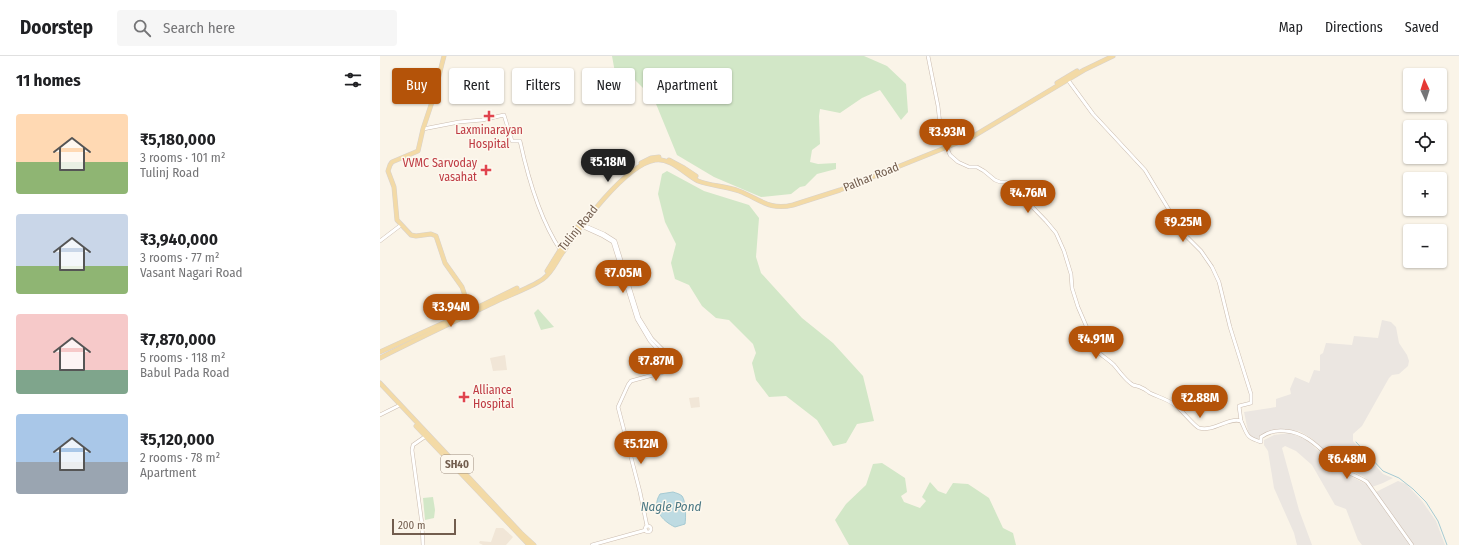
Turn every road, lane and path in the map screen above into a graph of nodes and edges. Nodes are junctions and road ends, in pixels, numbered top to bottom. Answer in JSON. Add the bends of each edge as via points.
{"nodes":[{"id":1,"x":444,"y":56,"type":"edge"},
{"id":2,"x":928,"y":56,"type":"edge"},
{"id":3,"x":1105,"y":56,"type":"edge"},
{"id":4,"x":1113,"y":56,"type":"edge"},
{"id":5,"x":1068,"y":80,"type":"junction"},
{"id":6,"x":423,"y":129,"type":"junction"},
{"id":7,"x":946,"y":147,"type":"junction"},
{"id":8,"x":774,"y":206,"type":"joint"},
{"id":9,"x":401,"y":225,"type":"junction"},
{"id":10,"x":581,"y":225,"type":"junction"},
{"id":11,"x":380,"y":241,"type":"edge"},
{"id":12,"x":561,"y":251,"type":"junction"},
{"id":13,"x":472,"y":312,"type":"junction"},
{"id":14,"x":423,"y":334,"type":"junction"},
{"id":15,"x":380,"y":352,"type":"edge"},
{"id":16,"x":380,"y":357,"type":"edge"},
{"id":17,"x":380,"y":383,"type":"edge"},
{"id":18,"x":380,"y":386,"type":"edge"},
{"id":19,"x":398,"y":406,"type":"junction"},
{"id":20,"x":380,"y":415,"type":"edge"},
{"id":21,"x":1241,"y":421,"type":"junction"},
{"id":22,"x":426,"y":436,"type":"junction"},
{"id":23,"x":647,"y":526,"type":"junction"},
{"id":24,"x":646,"y":530,"type":"junction"},
{"id":25,"x":423,"y":545,"type":"edge"},
{"id":26,"x":528,"y":545,"type":"edge"},
{"id":27,"x":534,"y":545,"type":"edge"},
{"id":28,"x":592,"y":545,"type":"edge"},
{"id":29,"x":1412,"y":545,"type":"edge"}],
"edges":[{"from":1,"to":6,"type":"main road"},
{"from":2,"to":7,"type":"street"},
{"from":3,"to":7,"type":"main road","name":"Palhar Road"},
{"from":4,"to":5,"type":"main road","name":"Palhar Road"},
{"from":5,"to":7,"type":"main road","name":"Palhar Road","via":[[998,122]]},
{"from":5,"to":21,"type":"street","via":[[1093,114],[1145,170],[1183,233],[1201,251],[1212,267],[1219,282],[1251,394],[1251,403],[1239,406]]},
{"from":6,"to":9,"type":"main road","via":[[418,151],[396,159],[388,168],[394,190],[395,215]]},
{"from":6,"to":12,"type":"street","via":[[504,115],[512,141],[520,141],[531,183],[552,237]]},
{"from":7,"to":8,"type":"main road","name":"Palhar Road","via":[[840,190],[785,207]]},
{"from":7,"to":21,"type":"street","via":[[958,162],[969,167],[977,167],[995,180],[1010,184],[1056,233],[1071,274],[1078,307],[1097,351],[1114,365],[1120,374],[1134,385],[1174,404],[1197,427]]},
{"from":8,"to":10,"type":"main road","name":"Tulinj Road","via":[[764,204],[739,191],[698,180],[676,166],[656,159],[633,171]]},
{"from":9,"to":11,"type":"street"},
{"from":9,"to":13,"type":"main road","via":[[413,236],[436,236],[445,263],[462,287]]},
{"from":10,"to":12,"type":"main road","name":"Tulinj Road"},
{"from":10,"to":23,"type":"street","via":[[615,241],[637,319],[650,341],[675,365],[671,370],[629,383],[619,405]]},
{"from":12,"to":13,"type":"main road","name":"Tulinj Road","via":[[542,276]]},
{"from":13,"to":14,"type":"main road","name":"Tulinj Road"},
{"from":14,"to":15,"type":"main road"},
{"from":14,"to":16,"type":"main road"},
{"from":17,"to":27,"type":"main road","number":"SH40"},
{"from":18,"to":19,"type":"main road","number":"SH40"},
{"from":19,"to":20,"type":"street"},
{"from":19,"to":22,"type":"main road","number":"SH40"},
{"from":21,"to":29,"type":"street","via":[[1246,434],[1261,442],[1261,437],[1266,433],[1280,430],[1296,432],[1318,446],[1337,467],[1367,482]]},
{"from":22,"to":25,"type":"street","via":[[412,450]]},
{"from":22,"to":26,"type":"main road","number":"SH40"},
{"from":23,"to":24,"type":"street"},
{"from":23,"to":24,"type":"street","via":[[651,526],[652,529],[648,532]]},
{"from":24,"to":28,"type":"street"}]}
